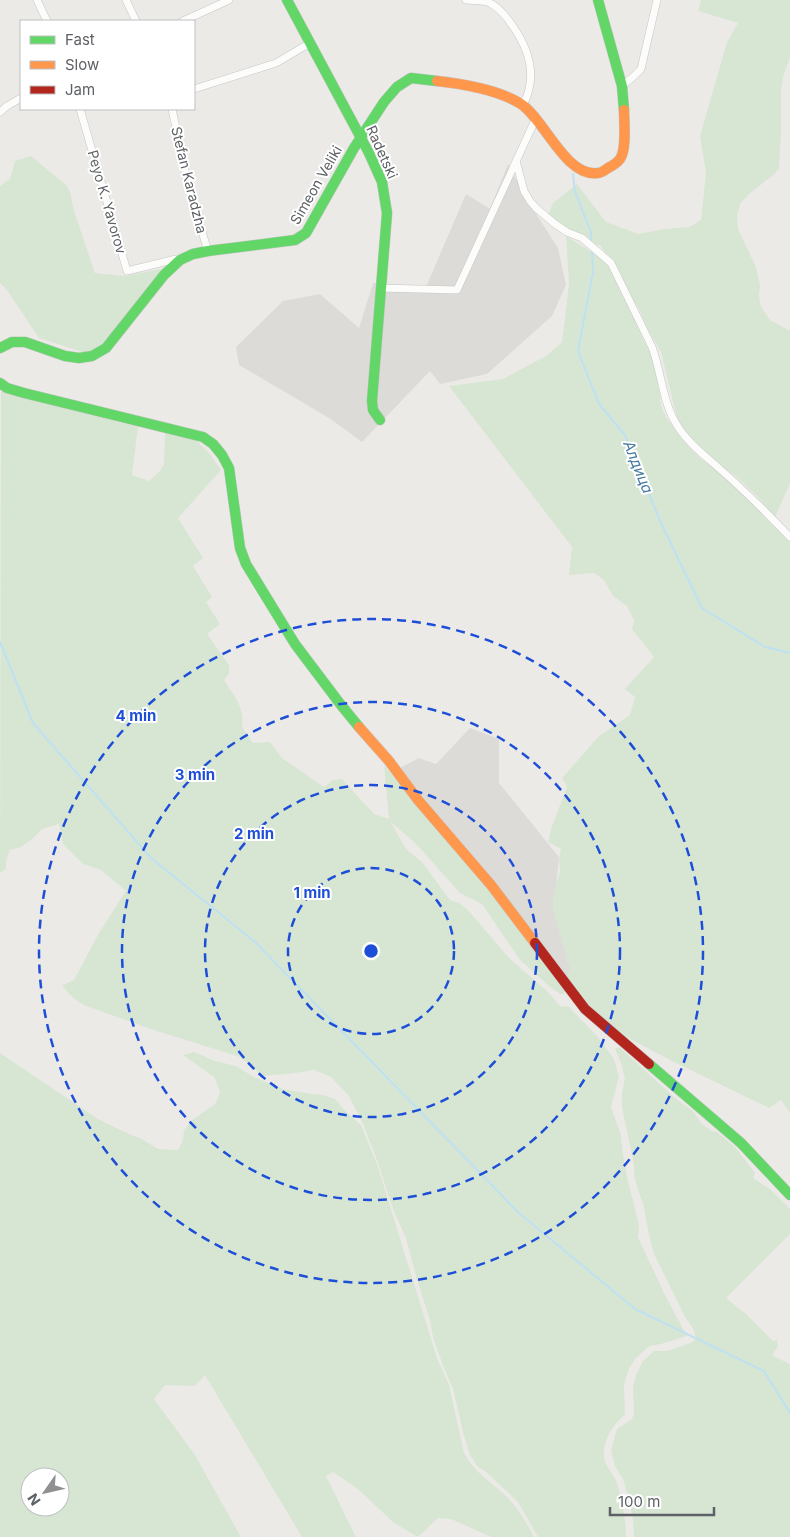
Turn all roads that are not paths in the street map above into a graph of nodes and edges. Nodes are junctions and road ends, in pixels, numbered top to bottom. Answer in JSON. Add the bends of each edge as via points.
{"nodes":[{"id":1,"x":38,"y":0,"type":"edge"},
{"id":2,"x":126,"y":0,"type":"edge"},
{"id":3,"x":229,"y":0,"type":"edge"},
{"id":4,"x":287,"y":0,"type":"edge"},
{"id":5,"x":466,"y":0,"type":"edge"},
{"id":6,"x":598,"y":0,"type":"edge"},
{"id":7,"x":657,"y":0,"type":"edge"},
{"id":8,"x":47,"y":20,"type":"edge"},
{"id":9,"x":136,"y":20,"type":"edge"},
{"id":10,"x":185,"y":20,"type":"edge"},
{"id":11,"x":310,"y":43,"type":"junction"},
{"id":12,"x":622,"y":86,"type":"junction"},
{"id":13,"x":195,"y":89,"type":"edge"},
{"id":14,"x":20,"y":99,"type":"edge"},
{"id":15,"x":523,"y":106,"type":"junction"},
{"id":16,"x":80,"y":110,"type":"edge"},
{"id":17,"x":172,"y":110,"type":"edge"},
{"id":18,"x":0,"y":112,"type":"edge"},
{"id":19,"x":536,"y":118,"type":"junction"},
{"id":20,"x":360,"y":136,"type":"junction"},
{"id":21,"x":516,"y":161,"type":"junction"},
{"id":22,"x":208,"y":251,"type":"junction"},
{"id":23,"x":180,"y":260,"type":"junction"},
{"id":24,"x":380,"y":288,"type":"junction"},
{"id":25,"x":0,"y":348,"type":"edge"},
{"id":26,"x":0,"y":383,"type":"edge"},
{"id":27,"x":380,"y":420,"type":"dead end"},
{"id":28,"x":790,"y":537,"type":"edge"},
{"id":29,"x":790,"y":1196,"type":"edge"}],
"edges":[{"from":1,"to":8,"type":"street"},
{"from":2,"to":9,"type":"street"},
{"from":3,"to":10,"type":"street"},
{"from":4,"to":11,"type":"street","name":"Radetski"},
{"from":5,"to":15,"type":"street","via":[[488,2],[498,8],[522,39],[531,72],[530,89]]},
{"from":6,"to":12,"type":"street","name":"Simeon Veliki"},
{"from":7,"to":12,"type":"street","via":[[641,69]]},
{"from":11,"to":13,"type":"street","via":[[276,63]]},
{"from":11,"to":20,"type":"street","name":"Radetski"},
{"from":12,"to":19,"type":"street","name":"Simeon Veliki","via":[[621,157],[600,173],[583,171],[570,162]]},
{"from":14,"to":18,"type":"street"},
{"from":15,"to":19,"type":"street","name":"Simeon Veliki"},
{"from":15,"to":20,"type":"street","name":"Simeon Veliki","via":[[485,89],[408,79],[398,86]]},
{"from":16,"to":23,"type":"street","name":"Peyo K. Yavorov","via":[[127,271]]},
{"from":17,"to":22,"type":"street","name":"Stefan Karadzha","via":[[189,190]]},
{"from":19,"to":21,"type":"street"},
{"from":20,"to":22,"type":"street","name":"Simeon Veliki","via":[[301,237]]},
{"from":20,"to":24,"type":"street","name":"Radetski","via":[[382,182],[387,213]]},
{"from":21,"to":24,"type":"street","via":[[457,290]]},
{"from":21,"to":28,"type":"street","via":[[524,190],[536,208],[567,232],[582,238],[611,263],[657,359],[674,421],[697,449]]},
{"from":22,"to":23,"type":"street","name":"Simeon Veliki"},
{"from":23,"to":25,"type":"street","name":"Simeon Veliki","via":[[164,275],[106,348],[95,356],[72,358],[18,342]]},
{"from":24,"to":27,"type":"street","name":"Radetski","via":[[372,401]]},
{"from":26,"to":29,"type":"street","via":[[24,393],[203,436],[213,444],[229,468],[240,548],[246,564],[295,644],[337,699],[490,885],[585,1009],[741,1143]]}]}
